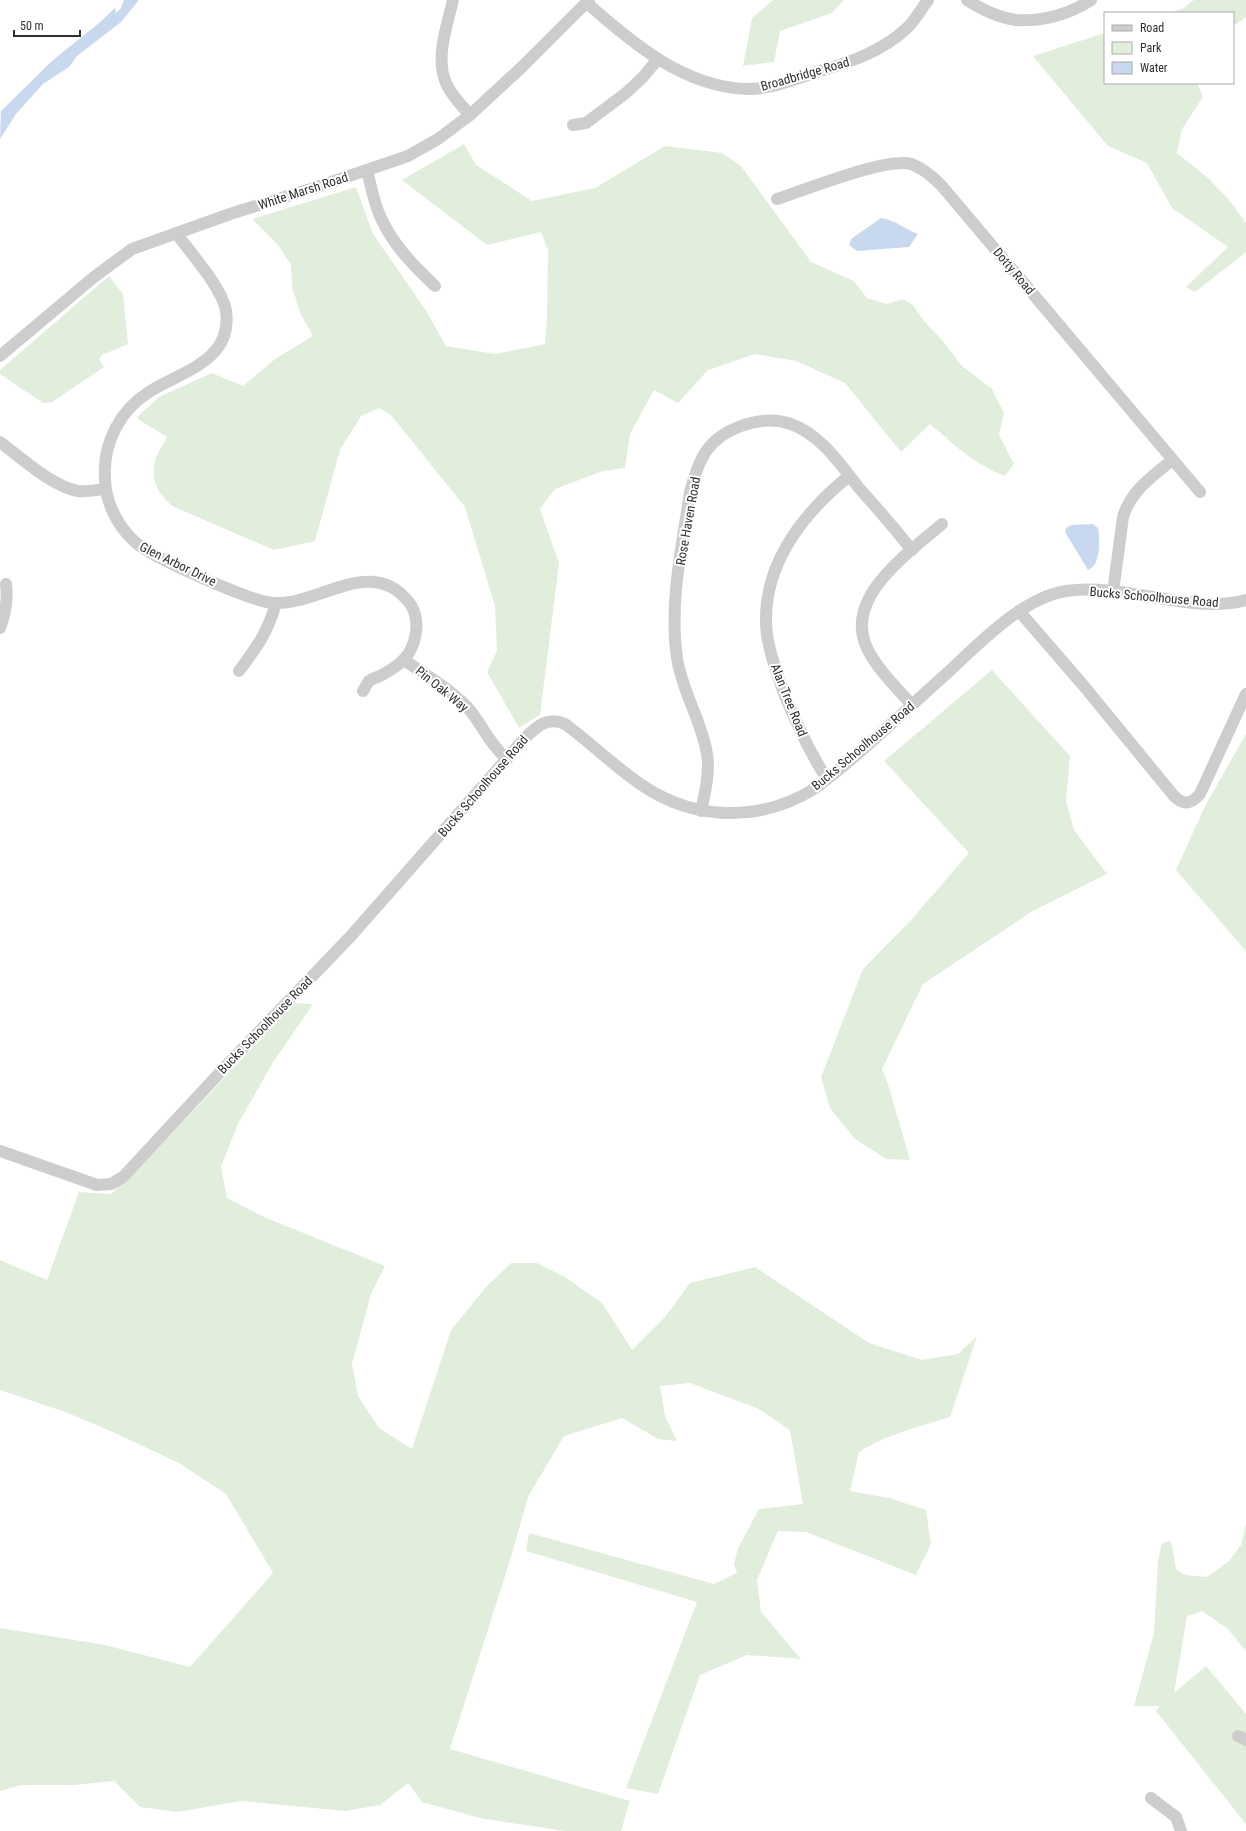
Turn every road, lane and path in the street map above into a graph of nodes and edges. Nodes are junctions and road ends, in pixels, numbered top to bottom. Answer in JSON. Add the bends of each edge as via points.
{"nodes":[{"id":1,"x":453,"y":0,"type":"edge"},
{"id":2,"x":928,"y":0,"type":"edge"},
{"id":3,"x":967,"y":0,"type":"edge"},
{"id":4,"x":1091,"y":0,"type":"edge"},
{"id":5,"x":588,"y":2,"type":"edge"},
{"id":6,"x":658,"y":59,"type":"junction"},
{"id":7,"x":470,"y":116,"type":"junction"},
{"id":8,"x":573,"y":125,"type":"dead end"},
{"id":9,"x":367,"y":170,"type":"junction"},
{"id":10,"x":777,"y":199,"type":"dead end"},
{"id":11,"x":176,"y":233,"type":"junction"},
{"id":12,"x":435,"y":286,"type":"dead end"},
{"id":13,"x":0,"y":356,"type":"edge"},
{"id":14,"x":0,"y":442,"type":"edge"},
{"id":15,"x":1172,"y":460,"type":"junction"},
{"id":16,"x":849,"y":476,"type":"junction"},
{"id":17,"x":105,"y":489,"type":"junction"},
{"id":18,"x":1200,"y":492,"type":"dead end"},
{"id":19,"x":942,"y":524,"type":"dead end"},
{"id":20,"x":912,"y":550,"type":"junction"},
{"id":21,"x":6,"y":584,"type":"dead end"},
{"id":22,"x":1113,"y":592,"type":"junction"},
{"id":23,"x":1246,"y":600,"type":"edge"},
{"id":24,"x":276,"y":603,"type":"junction"},
{"id":25,"x":1019,"y":611,"type":"junction"},
{"id":26,"x":0,"y":628,"type":"edge"},
{"id":27,"x":404,"y":660,"type":"junction"},
{"id":28,"x":239,"y":670,"type":"dead end"},
{"id":29,"x":363,"y":691,"type":"dead end"},
{"id":30,"x":1246,"y":694,"type":"edge"},
{"id":31,"x":912,"y":705,"type":"junction"},
{"id":32,"x":507,"y":759,"type":"junction"},
{"id":33,"x":827,"y":779,"type":"junction"},
{"id":34,"x":701,"y":811,"type":"junction"},
{"id":35,"x":0,"y":1151,"type":"edge"},
{"id":36,"x":1151,"y":1798,"type":"dead end"},
{"id":37,"x":1181,"y":1831,"type":"edge"}],
"edges":[{"from":1,"to":7,"type":"street","via":[[440,61],[445,82]]},
{"from":2,"to":6,"type":"street","name":"Broadbridge Road","via":[[907,28],[864,56],[777,84],[747,89],[718,85],[705,82]]},
{"from":3,"to":4,"type":"street","via":[[989,12],[1016,20],[1046,18],[1077,9]]},
{"from":5,"to":6,"type":"street","name":"Broadbridge Road","via":[[609,22]]},
{"from":5,"to":7,"type":"street","name":"White Marsh Road"},
{"from":6,"to":8,"type":"street","via":[[626,93],[586,123]]},
{"from":7,"to":9,"type":"street","name":"White Marsh Road","via":[[408,156]]},
{"from":9,"to":11,"type":"street","name":"White Marsh Road"},
{"from":9,"to":12,"type":"street","via":[[380,217],[393,240]]},
{"from":10,"to":15,"type":"street","name":"Dotty Road","via":[[888,163],[909,164],[925,171],[941,185]]},
{"from":11,"to":13,"type":"street","name":"White Marsh Road","via":[[132,249],[115,260]]},
{"from":11,"to":17,"type":"street","name":"Glen Arbor Drive","via":[[222,296],[226,311],[223,338],[217,350],[206,361],[194,370],[149,392],[128,410],[116,426],[110,442],[105,462]]},
{"from":14,"to":17,"type":"street","via":[[64,487],[85,492]]},
{"from":15,"to":18,"type":"street","name":"Dotty Road"},
{"from":15,"to":22,"type":"street","via":[[1139,488],[1126,507]]},
{"from":16,"to":20,"type":"street","name":"Rose Haven Road"},
{"from":16,"to":33,"type":"street","name":"Alan Tree Road","via":[[815,508],[787,542],[772,577],[767,601],[767,634],[775,671],[812,757]]},
{"from":16,"to":34,"type":"street","name":"Rose Haven Road","via":[[815,438],[791,424],[778,421],[753,422],[728,431],[717,437],[702,459],[690,492],[674,604],[674,631],[681,679],[708,754]]},
{"from":17,"to":24,"type":"street","name":"Glen Arbor Drive","via":[[117,521],[136,543],[155,556],[250,598]]},
{"from":19,"to":20,"type":"street"},
{"from":20,"to":31,"type":"street","via":[[875,586],[866,604],[863,627],[867,648],[872,658]]},
{"from":21,"to":26,"type":"street","via":[[6,615]]},
{"from":22,"to":23,"type":"street","name":"Bucks Schoolhouse Road","via":[[1208,604]]},
{"from":22,"to":25,"type":"street","name":"Bucks Schoolhouse Road","via":[[1081,590],[1057,593],[1038,599]]},
{"from":24,"to":27,"type":"street","name":"Glen Arbor Drive","via":[[291,602],[358,582],[372,581],[388,585],[401,592],[410,604],[416,623],[413,643]]},
{"from":24,"to":28,"type":"street","via":[[263,639]]},
{"from":25,"to":30,"type":"street","via":[[1182,803],[1195,800],[1200,794]]},
{"from":25,"to":31,"type":"street","name":"Bucks Schoolhouse Road"},
{"from":27,"to":29,"type":"street","name":"Glen Arbor Drive","via":[[392,670],[369,681]]},
{"from":27,"to":32,"type":"street","name":"Pin Oak Way","via":[[467,707],[499,752]]},
{"from":31,"to":33,"type":"street","name":"Bucks Schoolhouse Road"},
{"from":32,"to":34,"type":"street","name":"Bucks Schoolhouse Road","via":[[542,723],[552,720],[561,722],[649,790]]},
{"from":32,"to":35,"type":"street","name":"Bucks Schoolhouse Road","via":[[350,937],[123,1177],[111,1184],[97,1185]]},
{"from":33,"to":34,"type":"street","name":"Bucks Schoolhouse Road","via":[[803,796],[761,810],[735,813]]},
{"from":36,"to":37,"type":"street","via":[[1176,1817]]}]}
